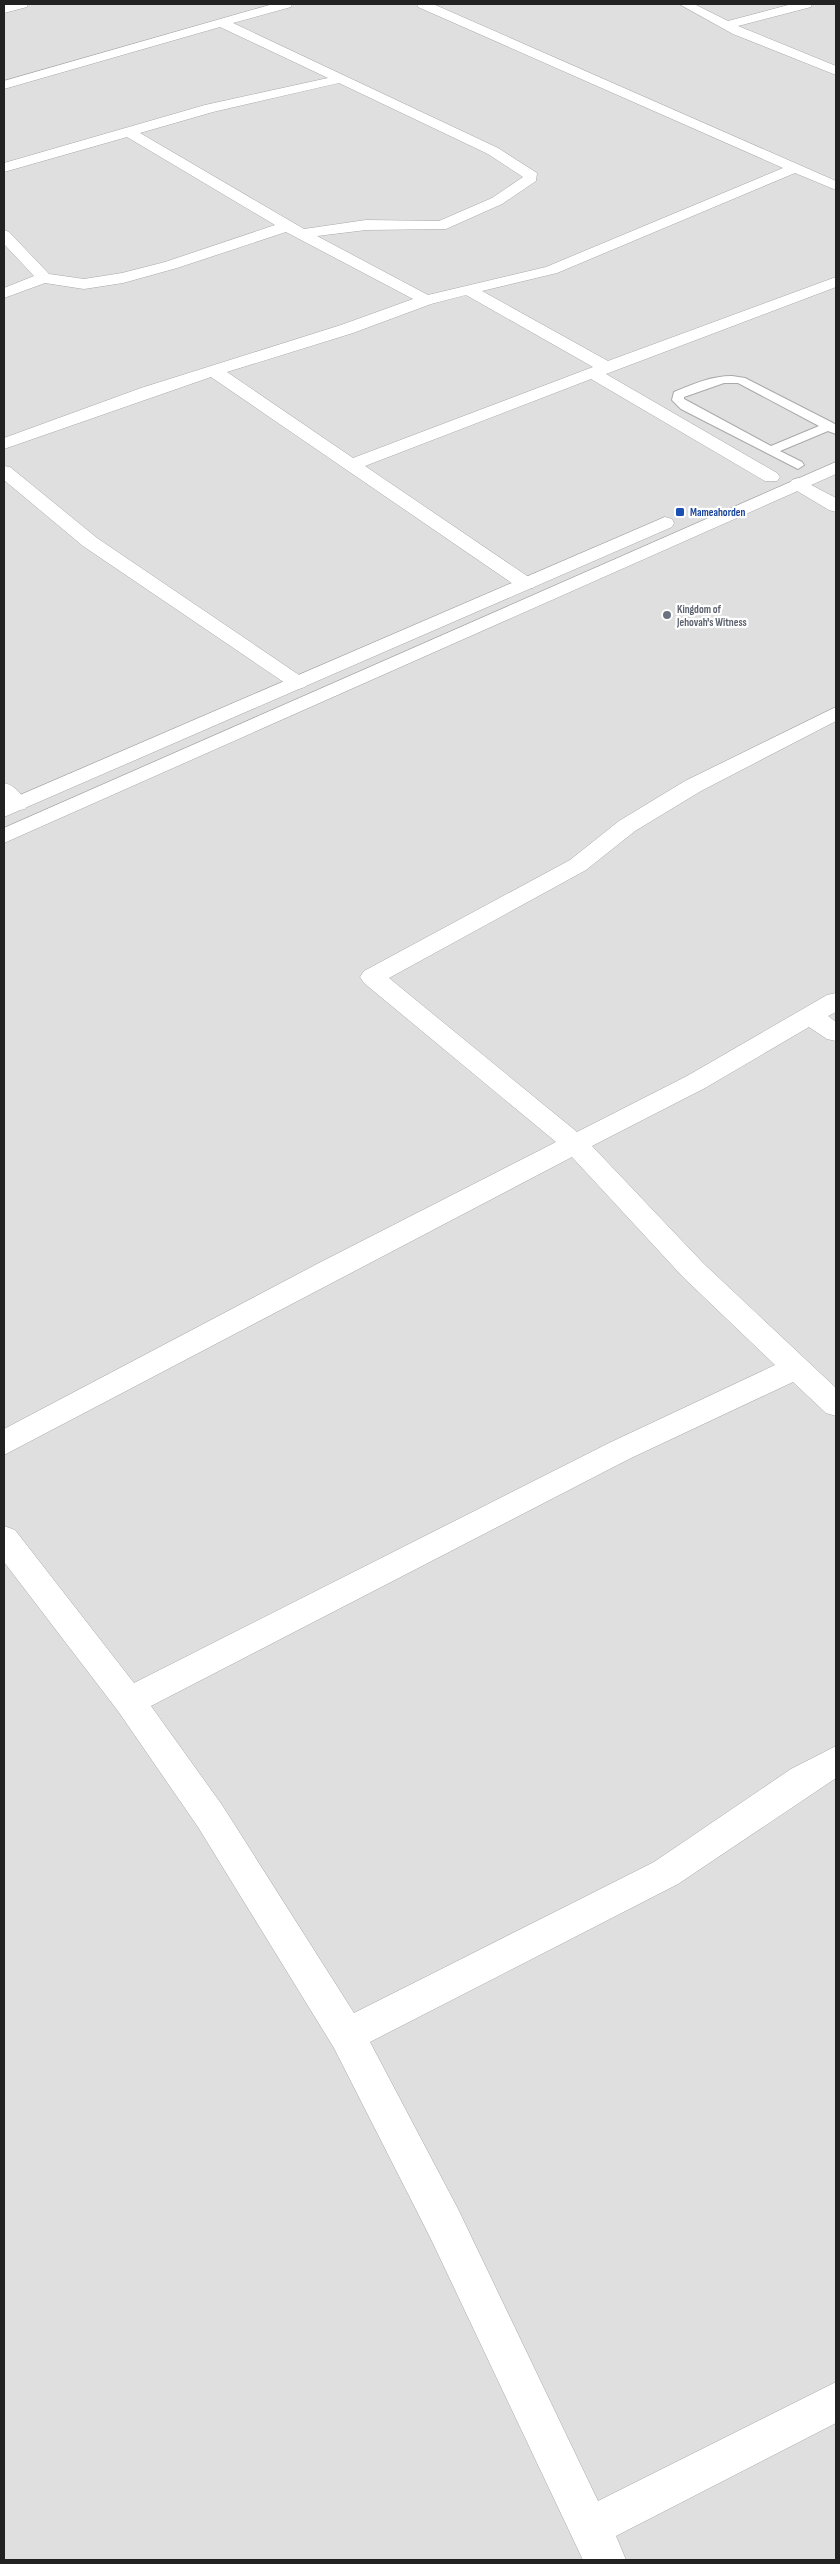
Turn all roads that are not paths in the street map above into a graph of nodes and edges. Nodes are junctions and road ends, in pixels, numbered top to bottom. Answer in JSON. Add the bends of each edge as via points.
{"nodes":[{"id":1,"x":22,"y":4,"type":"edge"},
{"id":2,"x":286,"y":4,"type":"edge"},
{"id":3,"x":423,"y":4,"type":"edge"},
{"id":4,"x":685,"y":4,"type":"edge"},
{"id":5,"x":806,"y":4,"type":"edge"},
{"id":6,"x":4,"y":8,"type":"edge"},
{"id":7,"x":222,"y":23,"type":"junction"},
{"id":8,"x":727,"y":25,"type":"junction"},
{"id":9,"x":836,"y":71,"type":"edge"},
{"id":10,"x":339,"y":79,"type":"junction"},
{"id":11,"x":4,"y":85,"type":"edge"},
{"id":12,"x":129,"y":132,"type":"junction"},
{"id":13,"x":4,"y":168,"type":"edge"},
{"id":14,"x":793,"y":168,"type":"junction"},
{"id":15,"x":836,"y":186,"type":"edge"},
{"id":16,"x":294,"y":230,"type":"junction"},
{"id":17,"x":4,"y":235,"type":"edge"},
{"id":18,"x":44,"y":278,"type":"junction"},
{"id":19,"x":836,"y":282,"type":"edge"},
{"id":20,"x":468,"y":290,"type":"junction"},
{"id":21,"x":4,"y":293,"type":"edge"},
{"id":22,"x":426,"y":300,"type":"junction"},
{"id":23,"x":601,"y":371,"type":"junction"},
{"id":24,"x":215,"y":372,"type":"junction"},
{"id":25,"x":832,"y":428,"type":"edge"},
{"id":26,"x":4,"y":444,"type":"edge"},
{"id":27,"x":836,"y":449,"type":"edge"},
{"id":28,"x":770,"y":451,"type":"junction"},
{"id":29,"x":352,"y":465,"type":"junction"},
{"id":30,"x":836,"y":468,"type":"edge"},
{"id":31,"x":4,"y":470,"type":"edge"},
{"id":32,"x":798,"y":474,"type":"junction"},
{"id":33,"x":771,"y":477,"type":"junction"},
{"id":34,"x":836,"y":506,"type":"edge"},
{"id":35,"x":526,"y":584,"type":"junction"},
{"id":36,"x":298,"y":683,"type":"junction"},
{"id":37,"x":836,"y":713,"type":"edge"},
{"id":38,"x":8,"y":801,"type":"edge"},
{"id":39,"x":4,"y":836,"type":"edge"},
{"id":40,"x":836,"y":1001,"type":"edge"},
{"id":41,"x":811,"y":1017,"type":"junction"},
{"id":42,"x":836,"y":1033,"type":"edge"},
{"id":43,"x":574,"y":1144,"type":"junction"},
{"id":44,"x":796,"y":1368,"type":"junction"},
{"id":45,"x":836,"y":1405,"type":"edge"},
{"id":46,"x":4,"y":1443,"type":"edge"},
{"id":47,"x":4,"y":1542,"type":"edge"},
{"id":48,"x":129,"y":1701,"type":"junction"},
{"id":49,"x":836,"y":1761,"type":"edge"},
{"id":50,"x":347,"y":2035,"type":"junction"},
{"id":51,"x":836,"y":2402,"type":"edge"},
{"id":52,"x":598,"y":2544,"type":"edge"}],
"edges":[{"from":1,"to":6,"type":"street"},
{"from":2,"to":7,"type":"street"},
{"from":3,"to":14,"type":"street"},
{"from":4,"to":8,"type":"street"},
{"from":5,"to":8,"type":"street"},
{"from":7,"to":10,"type":"street"},
{"from":7,"to":11,"type":"street"},
{"from":8,"to":9,"type":"street"},
{"from":10,"to":12,"type":"street","via":[[210,108]]},
{"from":10,"to":16,"type":"street","via":[[493,151],[530,173],[532,178],[497,201],[441,226],[366,225]]},
{"from":12,"to":13,"type":"street"},
{"from":12,"to":16,"type":"street"},
{"from":14,"to":15,"type":"street"},
{"from":14,"to":20,"type":"street","via":[[551,270]]},
{"from":16,"to":18,"type":"street","via":[[144,274],[103,282],[84,284]]},
{"from":16,"to":22,"type":"street"},
{"from":17,"to":18,"type":"street"},
{"from":18,"to":21,"type":"street"},
{"from":19,"to":23,"type":"street"},
{"from":20,"to":22,"type":"street"},
{"from":20,"to":23,"type":"street"},
{"from":22,"to":24,"type":"street"},
{"from":23,"to":29,"type":"street"},
{"from":23,"to":33,"type":"street"},
{"from":24,"to":26,"type":"street","via":[[147,392]]},
{"from":24,"to":29,"type":"street"},
{"from":25,"to":28,"type":"lane"},
{"from":25,"to":28,"type":"lane","via":[[741,380],[715,380],[678,395],[678,400],[685,406]]},
{"from":27,"to":32,"type":"street"},
{"from":28,"to":32,"type":"lane"},
{"from":29,"to":35,"type":"street"},
{"from":30,"to":32,"type":"street"},
{"from":31,"to":36,"type":"street","via":[[90,542]]},
{"from":32,"to":33,"type":"street"},
{"from":32,"to":34,"type":"street"},
{"from":32,"to":39,"type":"street"},
{"from":33,"to":35,"type":"street"},
{"from":35,"to":36,"type":"street"},
{"from":36,"to":38,"type":"street"},
{"from":37,"to":43,"type":"street","via":[[693,786],[627,826],[578,865],[372,977]]},
{"from":40,"to":41,"type":"street"},
{"from":41,"to":42,"type":"street"},
{"from":41,"to":43,"type":"street","via":[[696,1082]]},
{"from":43,"to":44,"type":"street","via":[[693,1270]]},
{"from":43,"to":46,"type":"street"},
{"from":44,"to":45,"type":"street"},
{"from":44,"to":48,"type":"street","via":[[619,1451]]},
{"from":47,"to":48,"type":"street"},
{"from":48,"to":50,"type":"street","via":[[210,1816]]},
{"from":49,"to":50,"type":"street","via":[[666,1872]]},
{"from":50,"to":52,"type":"street","via":[[444,2223]]},
{"from":51,"to":52,"type":"street"}]}
